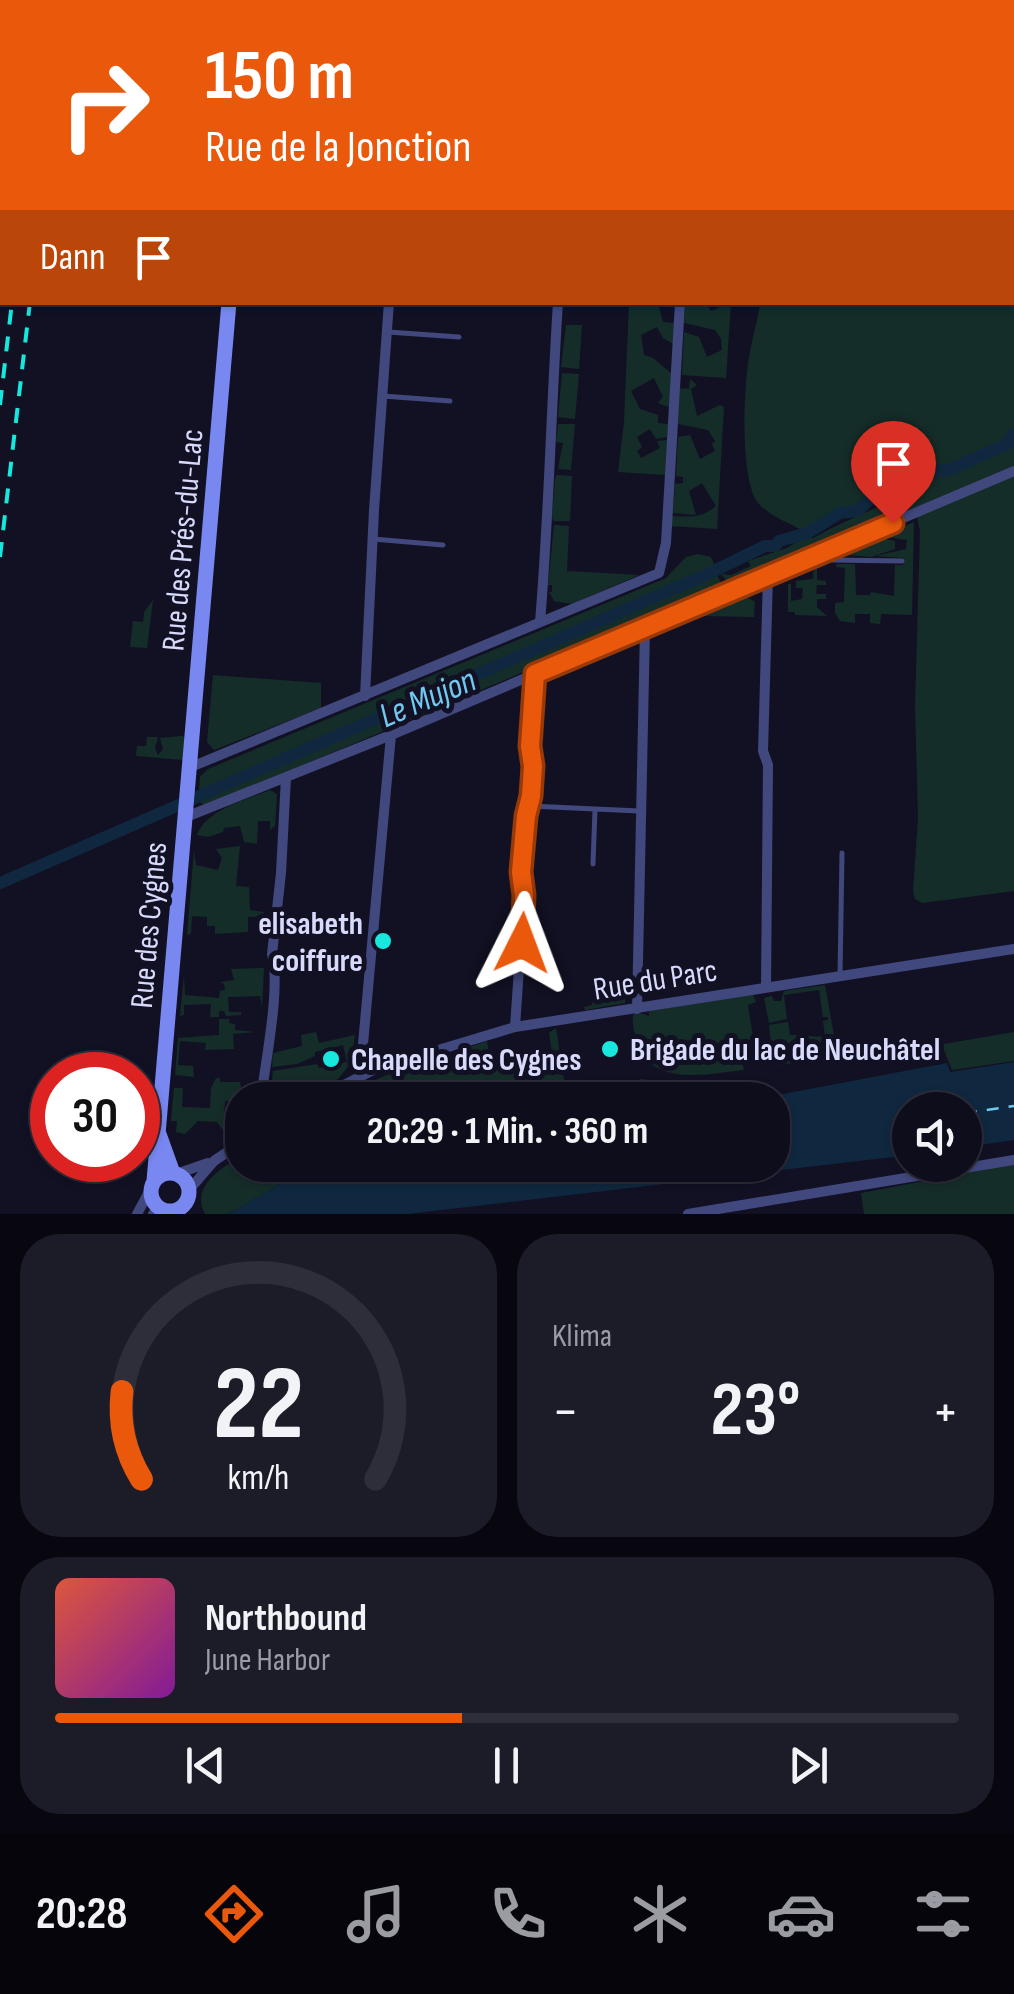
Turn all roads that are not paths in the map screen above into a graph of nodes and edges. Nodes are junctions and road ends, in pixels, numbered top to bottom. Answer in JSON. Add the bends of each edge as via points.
{"nodes":[{"id":1,"x":229,"y":305,"type":"edge"},
{"id":2,"x":389,"y":305,"type":"edge"},
{"id":3,"x":558,"y":305,"type":"edge"},
{"id":4,"x":680,"y":305,"type":"edge"},
{"id":5,"x":388,"y":332,"type":"junction"},
{"id":6,"x":460,"y":338,"type":"dead end"},
{"id":7,"x":383,"y":396,"type":"junction"},
{"id":8,"x":450,"y":401,"type":"dead end"},
{"id":9,"x":1014,"y":472,"type":"edge"},
{"id":10,"x":373,"y":540,"type":"junction"},
{"id":11,"x":442,"y":545,"type":"dead end"},
{"id":12,"x":832,"y":560,"type":"dead end"},
{"id":13,"x":902,"y":561,"type":"dead end"},
{"id":14,"x":768,"y":576,"type":"junction"},
{"id":15,"x":540,"y":622,"type":"junction"},
{"id":16,"x":646,"y":628,"type":"junction"},
{"id":17,"x":535,"y":674,"type":"junction"},
{"id":18,"x":364,"y":696,"type":"junction"},
{"id":19,"x":391,"y":734,"type":"junction"},
{"id":20,"x":191,"y":774,"type":"junction"},
{"id":21,"x":286,"y":777,"type":"junction"},
{"id":22,"x":528,"y":806,"type":"junction"},
{"id":23,"x":595,"y":810,"type":"junction"},
{"id":24,"x":642,"y":812,"type":"junction"},
{"id":25,"x":186,"y":816,"type":"junction"},
{"id":26,"x":842,"y":852,"type":"dead end"},
{"id":27,"x":593,"y":864,"type":"dead end"},
{"id":28,"x":1014,"y":950,"type":"edge"},
{"id":29,"x":840,"y":975,"type":"junction"},
{"id":30,"x":766,"y":986,"type":"junction"},
{"id":31,"x":637,"y":1008,"type":"junction"},
{"id":32,"x":515,"y":1026,"type":"junction"},
{"id":33,"x":360,"y":1076,"type":"junction"},
{"id":34,"x":263,"y":1082,"type":"edge"},
{"id":35,"x":349,"y":1082,"type":"edge"},
{"id":36,"x":160,"y":1122,"type":"edge"},
{"id":37,"x":160,"y":1136,"type":"edge"},
{"id":38,"x":225,"y":1154,"type":"edge"},
{"id":39,"x":1014,"y":1160,"type":"edge"},
{"id":40,"x":214,"y":1161,"type":"junction"},
{"id":41,"x":175,"y":1174,"type":"junction"},
{"id":42,"x":152,"y":1184,"type":"junction"},
{"id":43,"x":190,"y":1201,"type":"edge"},
{"id":44,"x":164,"y":1212,"type":"edge"},
{"id":45,"x":137,"y":1214,"type":"edge"},
{"id":46,"x":688,"y":1214,"type":"edge"}],
"edges":[{"from":1,"to":20,"type":"street","name":"Rue des Prés-du-Lac"},
{"from":2,"to":5,"type":"street"},
{"from":3,"to":15,"type":"street"},
{"from":4,"to":15,"type":"street","via":[[664,562],[654,576]]},
{"from":5,"to":6,"type":"lane"},
{"from":5,"to":7,"type":"street"},
{"from":7,"to":8,"type":"lane"},
{"from":7,"to":10,"type":"street"},
{"from":9,"to":14,"type":"street"},
{"from":10,"to":11,"type":"lane"},
{"from":10,"to":18,"type":"street"},
{"from":12,"to":13,"type":"lane"},
{"from":14,"to":16,"type":"street"},
{"from":14,"to":30,"type":"street"},
{"from":15,"to":18,"type":"street"},
{"from":16,"to":17,"type":"street"},
{"from":16,"to":24,"type":"street"},
{"from":17,"to":19,"type":"street"},
{"from":17,"to":22,"type":"street"},
{"from":18,"to":20,"type":"street"},
{"from":19,"to":21,"type":"street"},
{"from":19,"to":33,"type":"street"},
{"from":20,"to":25,"type":"street","name":"Rue des Cygnes"},
{"from":21,"to":25,"type":"street"},
{"from":21,"to":34,"type":"street"},
{"from":22,"to":23,"type":"lane"},
{"from":22,"to":32,"type":"street"},
{"from":23,"to":24,"type":"lane"},
{"from":23,"to":27,"type":"lane"},
{"from":24,"to":31,"type":"street"},
{"from":25,"to":36,"type":"street","name":"Rue des Cygnes"},
{"from":26,"to":29,"type":"lane"},
{"from":28,"to":29,"type":"street","name":"Rue du Parc"},
{"from":29,"to":30,"type":"street","name":"Rue du Parc"},
{"from":30,"to":31,"type":"street","name":"Rue du Parc"},
{"from":31,"to":32,"type":"street","name":"Rue du Parc"},
{"from":32,"to":33,"type":"street","name":"Rue du Parc"},
{"from":33,"to":35,"type":"street","name":"Rue du Parc"},
{"from":37,"to":41,"type":"street","name":"Rue des Cygnes"},
{"from":38,"to":40,"type":"street"},
{"from":39,"to":46,"type":"street"},
{"from":40,"to":41,"type":"street"},
{"from":40,"to":43,"type":"street"},
{"from":41,"to":42,"type":"street","via":[[162,1174]]},
{"from":41,"to":43,"type":"street","via":[[185,1180]]},
{"from":42,"to":44,"type":"street","via":[[151,1198]]},
{"from":42,"to":45,"type":"street","name":"Rue des Cygnes"},
{"from":43,"to":44,"type":"street"}]}
